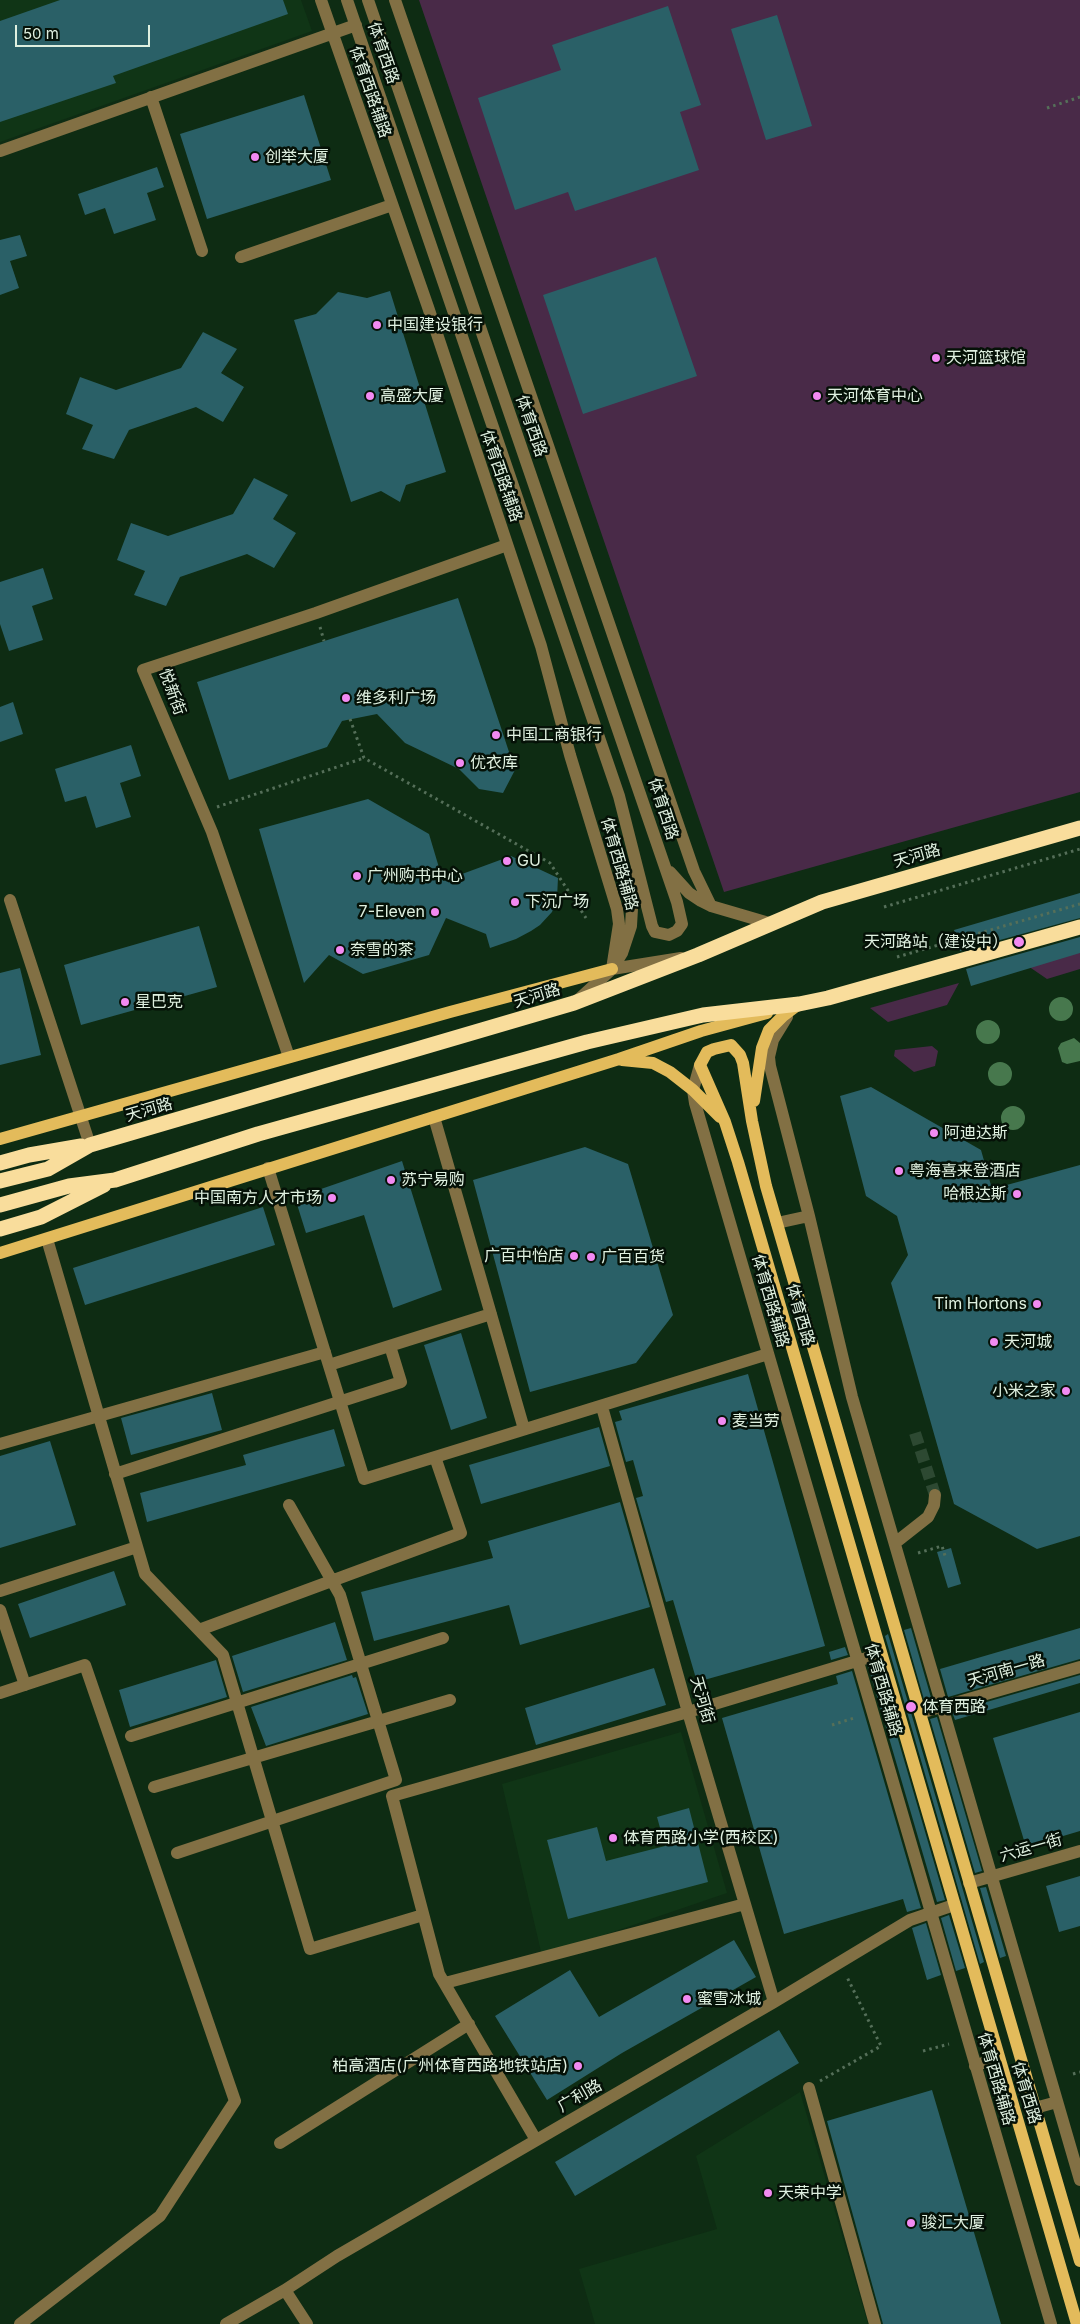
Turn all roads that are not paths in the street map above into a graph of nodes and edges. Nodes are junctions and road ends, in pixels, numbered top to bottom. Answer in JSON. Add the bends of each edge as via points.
{"nodes":[{"id":1,"x":321,"y":0,"type":"edge"},
{"id":2,"x":348,"y":0,"type":"edge"},
{"id":3,"x":368,"y":0,"type":"edge"},
{"id":4,"x":394,"y":0,"type":"edge"},
{"id":5,"x":356,"y":25,"type":"junction"},
{"id":6,"x":332,"y":33,"type":"junction"},
{"id":7,"x":151,"y":98,"type":"junction"},
{"id":8,"x":0,"y":151,"type":"edge"},
{"id":9,"x":392,"y":205,"type":"junction"},
{"id":10,"x":202,"y":251,"type":"dead end"},
{"id":11,"x":241,"y":257,"type":"dead end"},
{"id":12,"x":450,"y":299,"type":"junction"},
{"id":13,"x":428,"y":307,"type":"junction"},
{"id":14,"x":508,"y":545,"type":"junction"},
{"id":15,"x":1080,"y":828,"type":"edge"},
{"id":16,"x":635,"y":857,"type":"junction"},
{"id":17,"x":663,"y":862,"type":"junction"},
{"id":18,"x":10,"y":900,"type":"dead end"},
{"id":19,"x":711,"y":906,"type":"junction"},
{"id":20,"x":769,"y":923,"type":"junction"},
{"id":21,"x":1080,"y":927,"type":"edge"},
{"id":22,"x":698,"y":955,"type":"junction"},
{"id":23,"x":612,"y":969,"type":"junction"},
{"id":24,"x":574,"y":1003,"type":"junction"},
{"id":25,"x":799,"y":1004,"type":"junction"},
{"id":26,"x":289,"y":1057,"type":"junction"},
{"id":27,"x":619,"y":1059,"type":"junction"},
{"id":28,"x":700,"y":1065,"type":"junction"},
{"id":29,"x":693,"y":1090,"type":"junction"},
{"id":30,"x":81,"y":1116,"type":"junction"},
{"id":31,"x":434,"y":1117,"type":"junction"},
{"id":32,"x":752,"y":1121,"type":"junction"},
{"id":33,"x":725,"y":1122,"type":"junction"},
{"id":34,"x":0,"y":1139,"type":"edge"},
{"id":35,"x":90,"y":1145,"type":"junction"},
{"id":36,"x":0,"y":1163,"type":"edge"},
{"id":37,"x":268,"y":1168,"type":"junction"},
{"id":38,"x":115,"y":1180,"type":"junction"},
{"id":39,"x":0,"y":1182,"type":"edge"},
{"id":40,"x":0,"y":1205,"type":"edge"},
{"id":41,"x":809,"y":1216,"type":"junction"},
{"id":42,"x":41,"y":1217,"type":"junction"},
{"id":43,"x":777,"y":1223,"type":"junction"},
{"id":44,"x":0,"y":1229,"type":"edge"},
{"id":45,"x":47,"y":1239,"type":"junction"},
{"id":46,"x":0,"y":1253,"type":"edge"},
{"id":47,"x":491,"y":1314,"type":"junction"},
{"id":48,"x":390,"y":1346,"type":"junction"},
{"id":49,"x":325,"y":1352,"type":"junction"},
{"id":50,"x":768,"y":1354,"type":"junction"},
{"id":51,"x":329,"y":1365,"type":"junction"},
{"id":52,"x":340,"y":1402,"type":"junction"},
{"id":53,"x":602,"y":1406,"type":"junction"},
{"id":54,"x":524,"y":1430,"type":"junction"},
{"id":55,"x":0,"y":1444,"type":"edge"},
{"id":56,"x":435,"y":1457,"type":"junction"},
{"id":57,"x":115,"y":1474,"type":"junction"},
{"id":58,"x":935,"y":1495,"type":"tunnel mouth"},
{"id":59,"x":289,"y":1505,"type":"dead end"},
{"id":60,"x":895,"y":1543,"type":"junction"},
{"id":61,"x":137,"y":1547,"type":"junction"},
{"id":62,"x":0,"y":1591,"type":"edge"},
{"id":63,"x":0,"y":1610,"type":"edge"},
{"id":64,"x":199,"y":1630,"type":"junction"},
{"id":65,"x":443,"y":1638,"type":"dead end"},
{"id":66,"x":880,"y":1654,"type":"junction"},
{"id":67,"x":858,"y":1660,"type":"junction"},
{"id":68,"x":1080,"y":1667,"type":"edge"},
{"id":69,"x":25,"y":1685,"type":"junction"},
{"id":70,"x":0,"y":1693,"type":"edge"},
{"id":71,"x":450,"y":1700,"type":"dead end"},
{"id":72,"x":942,"y":1707,"type":"junction"},
{"id":73,"x":688,"y":1712,"type":"junction"},
{"id":74,"x":920,"y":1713,"type":"junction"},
{"id":75,"x":131,"y":1736,"type":"dead end"},
{"id":76,"x":154,"y":1787,"type":"dead end"},
{"id":77,"x":1080,"y":1851,"type":"edge"},
{"id":78,"x":177,"y":1853,"type":"dead end"},
{"id":79,"x":992,"y":1876,"type":"junction"},
{"id":80,"x":969,"y":1883,"type":"junction"},
{"id":81,"x":745,"y":1904,"type":"junction"},
{"id":82,"x":954,"y":1904,"type":"junction"},
{"id":83,"x":930,"y":1912,"type":"junction"},
{"id":84,"x":424,"y":1915,"type":"junction"},
{"id":85,"x":442,"y":1978,"type":"junction"},
{"id":86,"x":774,"y":2002,"type":"junction"},
{"id":87,"x":469,"y":2024,"type":"junction"},
{"id":88,"x":998,"y":2057,"type":"junction"},
{"id":89,"x":975,"y":2066,"type":"junction"},
{"id":90,"x":809,"y":2088,"type":"road end"},
{"id":91,"x":1057,"y":2102,"type":"junction"},
{"id":92,"x":1035,"y":2108,"type":"junction"},
{"id":93,"x":536,"y":2140,"type":"junction"},
{"id":94,"x":280,"y":2143,"type":"dead end"},
{"id":95,"x":1080,"y":2180,"type":"edge"},
{"id":96,"x":1077,"y":2240,"type":"edge"},
{"id":97,"x":1080,"y":2261,"type":"edge"},
{"id":98,"x":285,"y":2290,"type":"junction"},
{"id":99,"x":20,"y":2324,"type":"edge"},
{"id":100,"x":226,"y":2324,"type":"edge"},
{"id":101,"x":307,"y":2324,"type":"edge"},
{"id":102,"x":875,"y":2324,"type":"edge"},
{"id":103,"x":1051,"y":2324,"type":"edge"},
{"id":104,"x":1077,"y":2324,"type":"edge"}],
"edges":[{"from":1,"to":6,"type":"street","name":"体育西路辅路"},
{"from":2,"to":5,"type":"street","name":"体育西路"},
{"from":3,"to":17,"type":"street","name":"体育西路"},
{"from":4,"to":19,"type":"street","via":[[694,871]]},
{"from":5,"to":6,"type":"street"},
{"from":5,"to":12,"type":"street","name":"体育西路"},
{"from":6,"to":7,"type":"street"},
{"from":6,"to":9,"type":"street","name":"体育西路辅路"},
{"from":7,"to":8,"type":"street"},
{"from":7,"to":10,"type":"street"},
{"from":9,"to":11,"type":"street"},
{"from":9,"to":13,"type":"street","name":"体育西路辅路"},
{"from":12,"to":13,"type":"street"},
{"from":12,"to":16,"type":"street","name":"体育西路","via":[[619,796]]},
{"from":13,"to":14,"type":"street","name":"体育西路辅路"},
{"from":14,"to":23,"type":"street","name":"体育西路辅路","via":[[541,646],[617,909],[619,924]]},
{"from":14,"to":26,"type":"street","name":"悦新街","via":[[143,670],[203,811]]},
{"from":15,"to":20,"type":"highway","name":"天河路","via":[[839,897]]},
{"from":16,"to":17,"type":"street","name":"体育西路","via":[[652,926],[655,932],[669,935],[682,924]]},
{"from":16,"to":23,"type":"street","via":[[631,926],[622,953]]},
{"from":17,"to":19,"type":"street","via":[[689,893]]},
{"from":18,"to":30,"type":"street"},
{"from":19,"to":20,"type":"street"},
{"from":20,"to":22,"type":"highway","name":"天河路"},
{"from":21,"to":25,"type":"highway"},
{"from":22,"to":23,"type":"street"},
{"from":22,"to":24,"type":"highway","name":"天河路"},
{"from":23,"to":24,"type":"street"},
{"from":23,"to":26,"type":"main road"},
{"from":24,"to":35,"type":"highway","name":"天河路"},
{"from":25,"to":27,"type":"main road","via":[[701,1031]]},
{"from":25,"to":32,"type":"main road","via":[[769,1030],[762,1048]]},
{"from":25,"to":38,"type":"highway","via":[[703,1015],[587,1042],[258,1134]]},
{"from":25,"to":41,"type":"street","via":[[778,1030],[769,1056]]},
{"from":26,"to":30,"type":"main road"},
{"from":27,"to":29,"type":"main road","via":[[653,1063]]},
{"from":27,"to":31,"type":"main road"},
{"from":28,"to":29,"type":"street"},
{"from":28,"to":32,"type":"main road","via":[[707,1052],[731,1045],[737,1049],[743,1063]]},
{"from":28,"to":33,"type":"main road","name":"体育西路"},
{"from":29,"to":33,"type":"main road"},
{"from":29,"to":50,"type":"street","name":"体育西路辅路"},
{"from":30,"to":34,"type":"main road"},
{"from":30,"to":35,"type":"street"},
{"from":31,"to":37,"type":"main road"},
{"from":31,"to":47,"type":"street"},
{"from":32,"to":43,"type":"main road","name":"体育西路"},
{"from":33,"to":66,"type":"main road","name":"体育西路"},
{"from":35,"to":36,"type":"highway"},
{"from":35,"to":39,"type":"highway","name":"天河路","via":[[48,1169]]},
{"from":37,"to":45,"type":"main road"},
{"from":37,"to":49,"type":"street"},
{"from":38,"to":40,"type":"highway","via":[[69,1186]]},
{"from":38,"to":42,"type":"highway"},
{"from":41,"to":43,"type":"street"},
{"from":41,"to":60,"type":"street","via":[[852,1397]]},
{"from":42,"to":44,"type":"highway"},
{"from":42,"to":45,"type":"main road"},
{"from":43,"to":74,"type":"main road","name":"体育西路"},
{"from":45,"to":46,"type":"main road"},
{"from":45,"to":57,"type":"street"},
{"from":47,"to":48,"type":"street"},
{"from":47,"to":54,"type":"street"},
{"from":48,"to":51,"type":"street"},
{"from":48,"to":52,"type":"street","via":[[401,1382]]},
{"from":49,"to":51,"type":"street"},
{"from":49,"to":55,"type":"street"},
{"from":50,"to":53,"type":"street"},
{"from":50,"to":67,"type":"street","name":"体育西路辅路"},
{"from":51,"to":52,"type":"street"},
{"from":52,"to":56,"type":"street","via":[[364,1479]]},
{"from":52,"to":57,"type":"street"},
{"from":53,"to":54,"type":"street"},
{"from":53,"to":73,"type":"street","name":"天河街"},
{"from":54,"to":56,"type":"street"},
{"from":56,"to":64,"type":"street","via":[[461,1533]]},
{"from":57,"to":61,"type":"street"},
{"from":58,"to":60,"type":"street","via":[[928,1517]]},
{"from":59,"to":78,"type":"street","via":[[340,1595],[396,1780]]},
{"from":60,"to":72,"type":"street"},
{"from":61,"to":62,"type":"street"},
{"from":61,"to":64,"type":"street","via":[[144,1574]]},
{"from":63,"to":69,"type":"street"},
{"from":64,"to":84,"type":"street","via":[[223,1655],[310,1949]]},
{"from":65,"to":75,"type":"street"},
{"from":66,"to":67,"type":"street"},
{"from":66,"to":82,"type":"main road","name":"体育西路"},
{"from":67,"to":73,"type":"street"},
{"from":67,"to":83,"type":"street","name":"体育西路辅路"},
{"from":68,"to":72,"type":"street","name":"天河南一路"},
{"from":69,"to":70,"type":"street"},
{"from":69,"to":99,"type":"street","via":[[85,1665],[236,2101],[160,2216]]},
{"from":71,"to":76,"type":"street"},
{"from":72,"to":74,"type":"street","name":"天河南一路"},
{"from":72,"to":79,"type":"street"},
{"from":73,"to":81,"type":"street","name":"天河街"},
{"from":73,"to":84,"type":"street","via":[[392,1796]]},
{"from":74,"to":80,"type":"main road","name":"体育西路"},
{"from":77,"to":79,"type":"street","name":"六运一街"},
{"from":79,"to":80,"type":"street","name":"六运一街"},
{"from":79,"to":91,"type":"street"},
{"from":80,"to":92,"type":"main road","name":"体育西路"},
{"from":81,"to":85,"type":"street"},
{"from":81,"to":86,"type":"street","name":"天河街"},
{"from":82,"to":83,"type":"street","name":"广利路"},
{"from":82,"to":88,"type":"main road","name":"体育西路"},
{"from":83,"to":86,"type":"street","name":"广利路","via":[[910,1920]]},
{"from":83,"to":89,"type":"street","name":"体育西路辅路"},
{"from":84,"to":85,"type":"street"},
{"from":85,"to":87,"type":"street"},
{"from":86,"to":93,"type":"street","name":"广利路"},
{"from":87,"to":93,"type":"street"},
{"from":87,"to":94,"type":"street"},
{"from":88,"to":89,"type":"street"},
{"from":88,"to":104,"type":"main road","name":"体育西路"},
{"from":89,"to":103,"type":"street","name":"体育西路辅路"},
{"from":90,"to":102,"type":"street"},
{"from":91,"to":92,"type":"street"},
{"from":91,"to":95,"type":"street"},
{"from":92,"to":96,"type":"main road","name":"体育西路"},
{"from":93,"to":98,"type":"street","name":"广利路","via":[[337,2256]]},
{"from":96,"to":97,"type":"main road","name":"体育西路"},
{"from":98,"to":100,"type":"street","name":"广利路"},
{"from":98,"to":101,"type":"street"}]}
